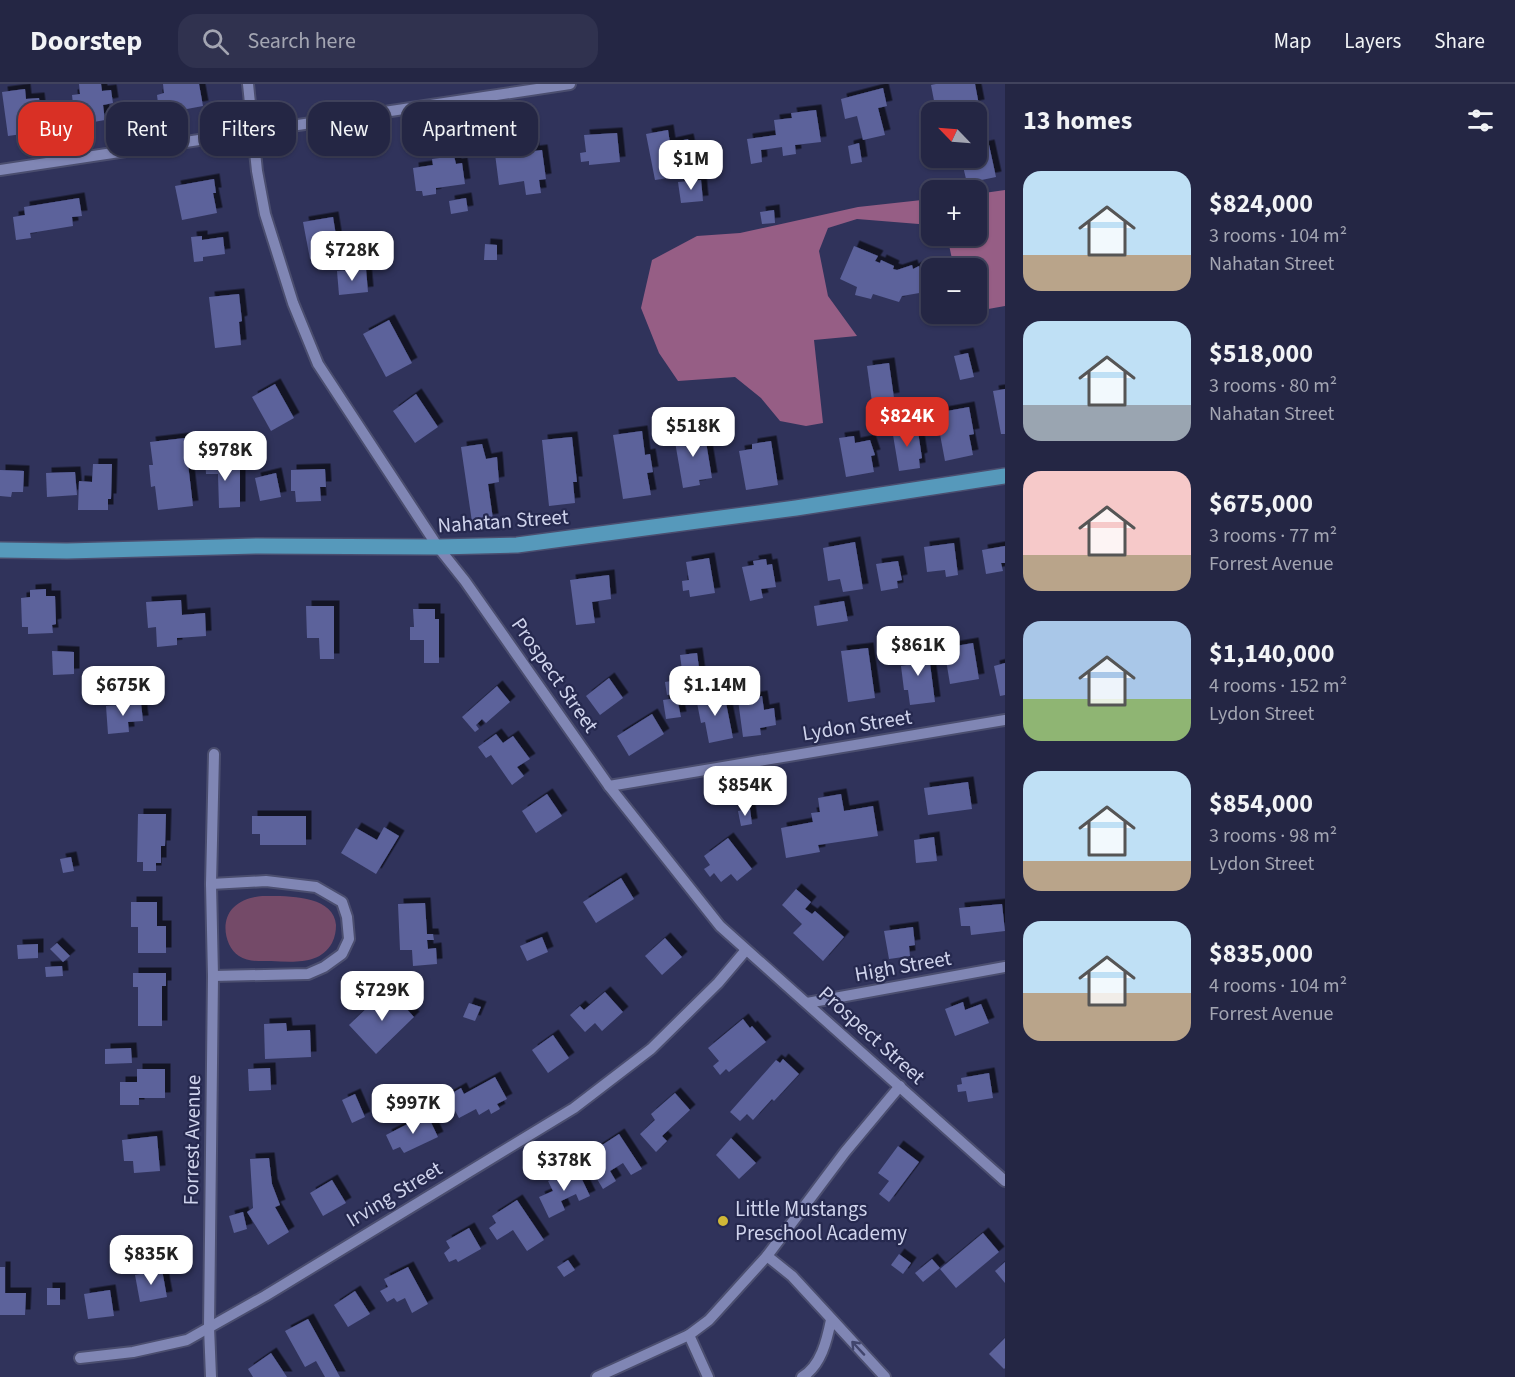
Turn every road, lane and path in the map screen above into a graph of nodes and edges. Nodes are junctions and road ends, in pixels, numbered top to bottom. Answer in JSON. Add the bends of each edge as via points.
{"nodes":[{"id":1,"x":248,"y":84,"type":"edge"},
{"id":2,"x":570,"y":84,"type":"edge"},
{"id":3,"x":250,"y":102,"type":"edge"},
{"id":4,"x":296,"y":126,"type":"edge"},
{"id":5,"x":200,"y":141,"type":"edge"},
{"id":6,"x":256,"y":156,"type":"edge"},
{"id":7,"x":0,"y":170,"type":"edge"},
{"id":8,"x":1005,"y":476,"type":"edge"},
{"id":9,"x":438,"y":548,"type":"junction"},
{"id":10,"x":0,"y":550,"type":"edge"},
{"id":11,"x":1005,"y":720,"type":"edge"},
{"id":12,"x":214,"y":754,"type":"dead end"},
{"id":13,"x":609,"y":786,"type":"junction"},
{"id":14,"x":211,"y":884,"type":"junction"},
{"id":15,"x":746,"y":950,"type":"junction"},
{"id":16,"x":1005,"y":967,"type":"edge"},
{"id":17,"x":213,"y":976,"type":"junction"},
{"id":18,"x":807,"y":1003,"type":"junction"},
{"id":19,"x":900,"y":1086,"type":"junction"},
{"id":20,"x":1005,"y":1180,"type":"edge"},
{"id":21,"x":767,"y":1256,"type":"junction"},
{"id":22,"x":831,"y":1320,"type":"junction"},
{"id":23,"x":209,"y":1327,"type":"junction"},
{"id":24,"x":689,"y":1335,"type":"junction"},
{"id":25,"x":80,"y":1358,"type":"dead end"},
{"id":26,"x":805,"y":1376,"type":"edge"},
{"id":27,"x":211,"y":1377,"type":"edge"},
{"id":28,"x":597,"y":1377,"type":"edge"},
{"id":29,"x":708,"y":1377,"type":"edge"},
{"id":30,"x":885,"y":1377,"type":"edge"}],
"edges":[{"from":1,"to":3,"type":"street","name":"Prospect Street"},
{"from":2,"to":4,"type":"street"},
{"from":5,"to":7,"type":"street"},
{"from":6,"to":9,"type":"street","name":"Prospect Street","via":[[265,214],[293,303],[318,364]]},
{"from":8,"to":9,"type":"main road","name":"Nahatan Street","via":[[517,545]]},
{"from":9,"to":10,"type":"main road","name":"Nahatan Street"},
{"from":9,"to":13,"type":"street","name":"Prospect Street","via":[[465,580]]},
{"from":11,"to":13,"type":"street","name":"Lydon Street"},
{"from":12,"to":14,"type":"street","name":"Forrest Avenue"},
{"from":13,"to":15,"type":"street","name":"Prospect Street","via":[[720,926]]},
{"from":14,"to":17,"type":"street","name":"Forrest Avenue"},
{"from":14,"to":17,"type":"street","via":[[266,882],[316,887],[342,902],[350,939],[342,954],[308,975]]},
{"from":15,"to":18,"type":"street","name":"Prospect Street"},
{"from":15,"to":23,"type":"street","name":"Irving Street","via":[[651,1049],[574,1108]]},
{"from":16,"to":18,"type":"street","name":"High Street"},
{"from":17,"to":23,"type":"street","name":"Forrest Avenue"},
{"from":18,"to":19,"type":"street","name":"Prospect Street"},
{"from":19,"to":20,"type":"street","name":"Prospect Street"},
{"from":19,"to":21,"type":"street"},
{"from":21,"to":22,"type":"street","via":[[792,1276]]},
{"from":21,"to":24,"type":"street","via":[[709,1320]]},
{"from":22,"to":26,"type":"street","via":[[827,1341]]},
{"from":30,"to":22,"type":"street","one_way":true},
{"from":23,"to":25,"type":"street","name":"Irving Street","via":[[188,1340]]},
{"from":23,"to":27,"type":"street","name":"Forrest Avenue"},
{"from":24,"to":28,"type":"street"},
{"from":24,"to":29,"type":"street"}]}
